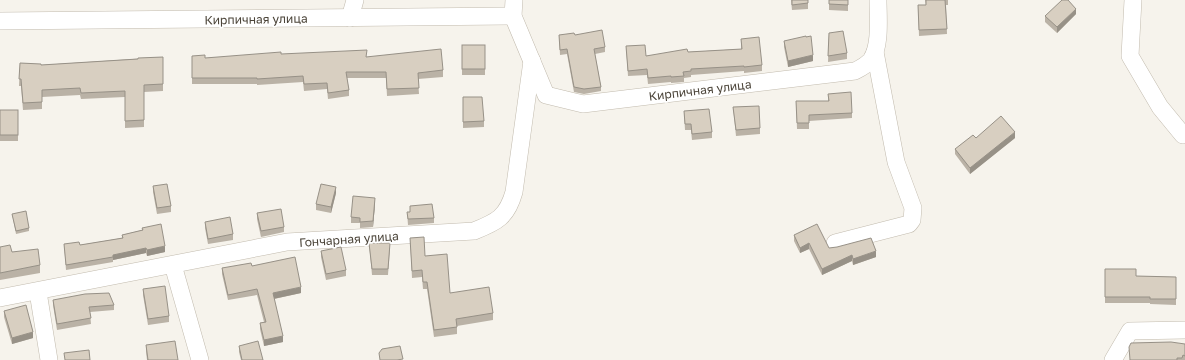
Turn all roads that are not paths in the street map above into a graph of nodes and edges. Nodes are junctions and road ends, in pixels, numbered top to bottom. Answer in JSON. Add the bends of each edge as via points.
{"nodes":[{"id":1,"x":355,"y":0,"type":"edge"},
{"id":2,"x":878,"y":0,"type":"edge"},
{"id":3,"x":1133,"y":0,"type":"edge"},
{"id":4,"x":514,"y":8,"type":"edge"},
{"id":5,"x":350,"y":18,"type":"junction"},
{"id":6,"x":0,"y":21,"type":"edge"},
{"id":7,"x":875,"y":52,"type":"junction"},
{"id":8,"x":532,"y":62,"type":"junction"},
{"id":9,"x":1185,"y":134,"type":"edge"},
{"id":10,"x":835,"y":243,"type":"dead end"},
{"id":11,"x":173,"y":265,"type":"junction"},
{"id":12,"x":38,"y":292,"type":"junction"},
{"id":13,"x":0,"y":298,"type":"edge"},
{"id":14,"x":1185,"y":330,"type":"edge"},
{"id":15,"x":49,"y":360,"type":"edge"},
{"id":16,"x":200,"y":360,"type":"edge"},
{"id":17,"x":1113,"y":360,"type":"edge"}],
"edges":[{"from":1,"to":5,"type":"street"},
{"from":2,"to":7,"type":"street"},
{"from":3,"to":9,"type":"street","via":[[1130,56],[1160,107],[1183,135]]},
{"from":4,"to":5,"type":"street","name":"Кирпичная улица"},
{"from":4,"to":8,"type":"street"},
{"from":5,"to":6,"type":"street","name":"Кирпичная улица"},
{"from":7,"to":8,"type":"street","name":"Кирпичная улица","via":[[871,61],[855,71],[583,104],[546,95]]},
{"from":7,"to":10,"type":"street","via":[[896,162],[913,208],[912,220],[909,224]]},
{"from":8,"to":11,"type":"street","name":"Гончарная улица","via":[[514,192],[510,206],[490,225],[474,231],[288,242]]},
{"from":11,"to":12,"type":"street","name":"Гончарная улица"},
{"from":11,"to":16,"type":"street"},
{"from":12,"to":13,"type":"street","name":"Гончарная улица"},
{"from":12,"to":15,"type":"street"},
{"from":14,"to":17,"type":"street","via":[[1130,331]]}]}
